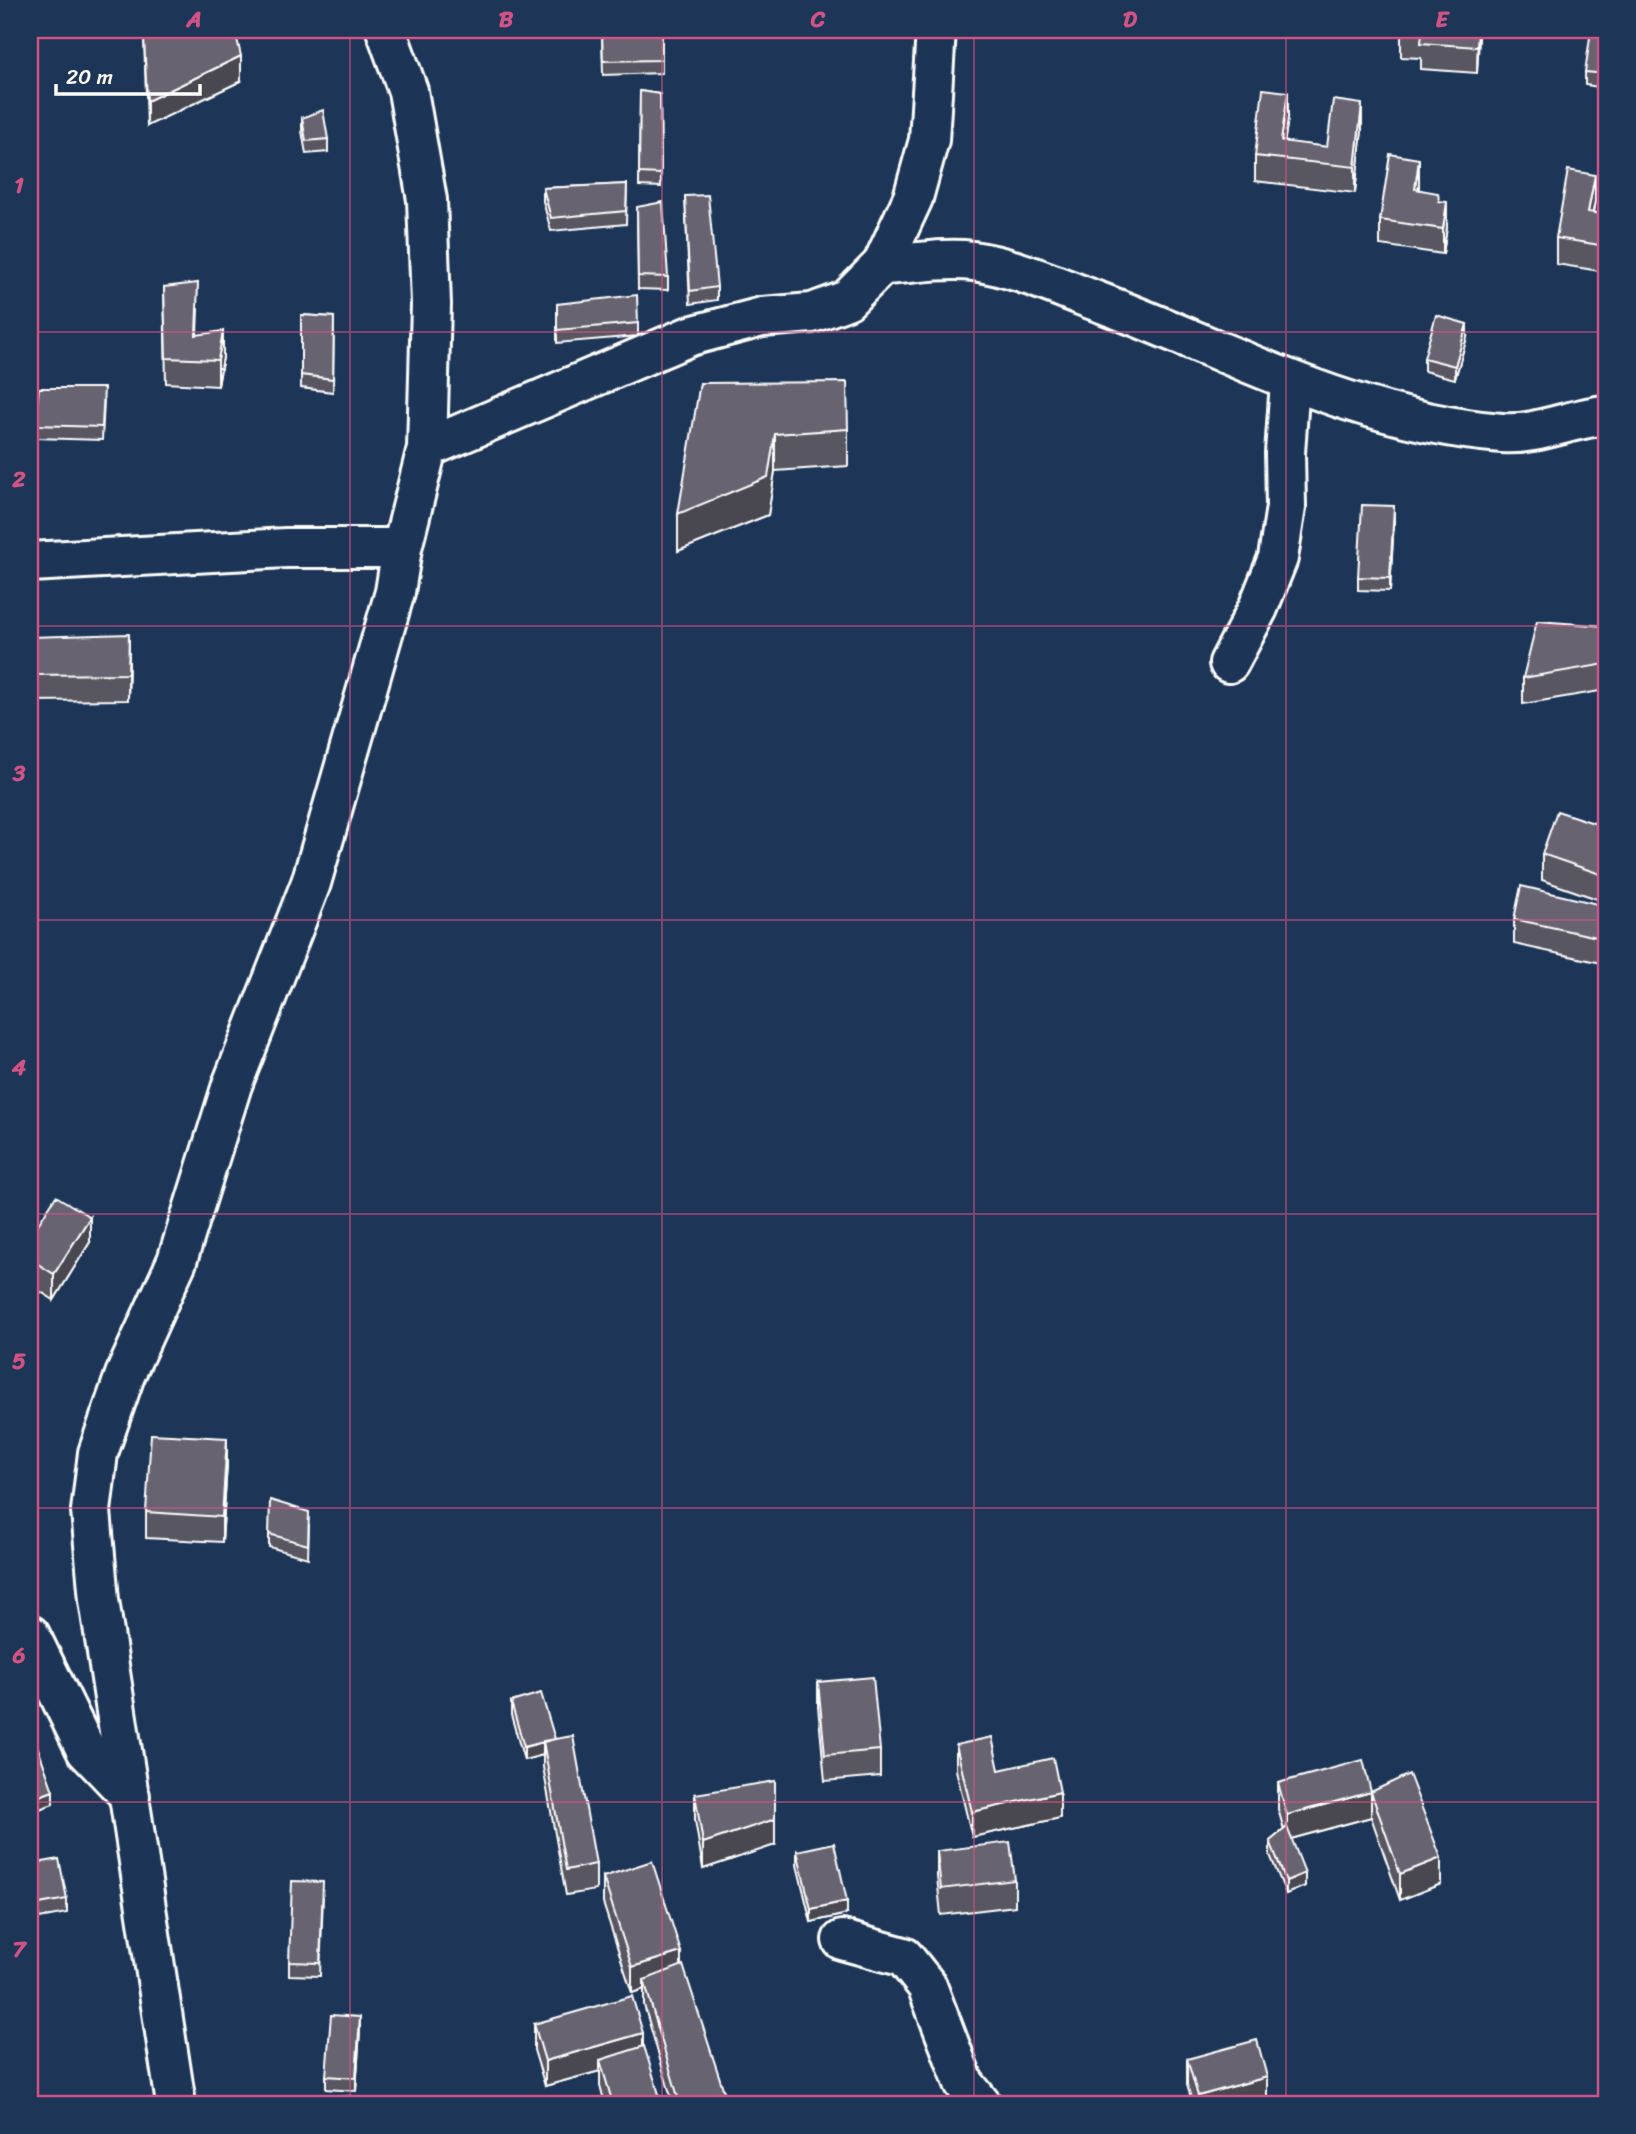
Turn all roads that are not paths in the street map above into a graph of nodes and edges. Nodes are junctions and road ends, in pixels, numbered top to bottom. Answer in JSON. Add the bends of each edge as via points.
{"nodes":[{"id":1,"x":386,"y":30,"type":"edge"},
{"id":2,"x":936,"y":30,"type":"edge"},
{"id":3,"x":882,"y":265,"type":"junction"},
{"id":4,"x":1290,"y":382,"type":"junction"},
{"id":5,"x":1606,"y":415,"type":"edge"},
{"id":6,"x":427,"y":448,"type":"junction"},
{"id":7,"x":402,"y":548,"type":"junction"},
{"id":8,"x":30,"y":562,"type":"edge"},
{"id":9,"x":1229,"y":663,"type":"dead end"},
{"id":10,"x":30,"y":1635,"type":"edge"},
{"id":11,"x":130,"y":1796,"type":"junction"},
{"id":12,"x":842,"y":1940,"type":"dead end"},
{"id":13,"x":176,"y":2104,"type":"edge"},
{"id":14,"x":981,"y":2104,"type":"edge"}],
"edges":[{"from":1,"to":6,"type":"street","via":[[408,91],[427,200],[431,304]]},
{"from":2,"to":3,"type":"street","via":[[929,140],[913,198]]},
{"from":3,"to":4,"type":"street","via":[[972,261],[1028,276],[1161,325]]},
{"from":3,"to":6,"type":"street","via":[[847,300],[812,313],[762,317],[691,336]]},
{"from":4,"to":5,"type":"street","via":[[1377,410],[1505,434]]},
{"from":4,"to":9,"type":"street","via":[[1286,507],[1278,558]]},
{"from":6,"to":7,"type":"street"},
{"from":7,"to":8,"type":"street","via":[[286,548]]},
{"from":7,"to":11,"type":"street","via":[[395,592],[311,883],[232,1085],[177,1261],[125,1375],[98,1453],[91,1511],[99,1600]]},
{"from":10,"to":11,"type":"street","via":[[86,1750]]},
{"from":11,"to":13,"type":"street"},
{"from":12,"to":14,"type":"street","via":[[904,1957],[928,1986],[964,2083]]}]}
